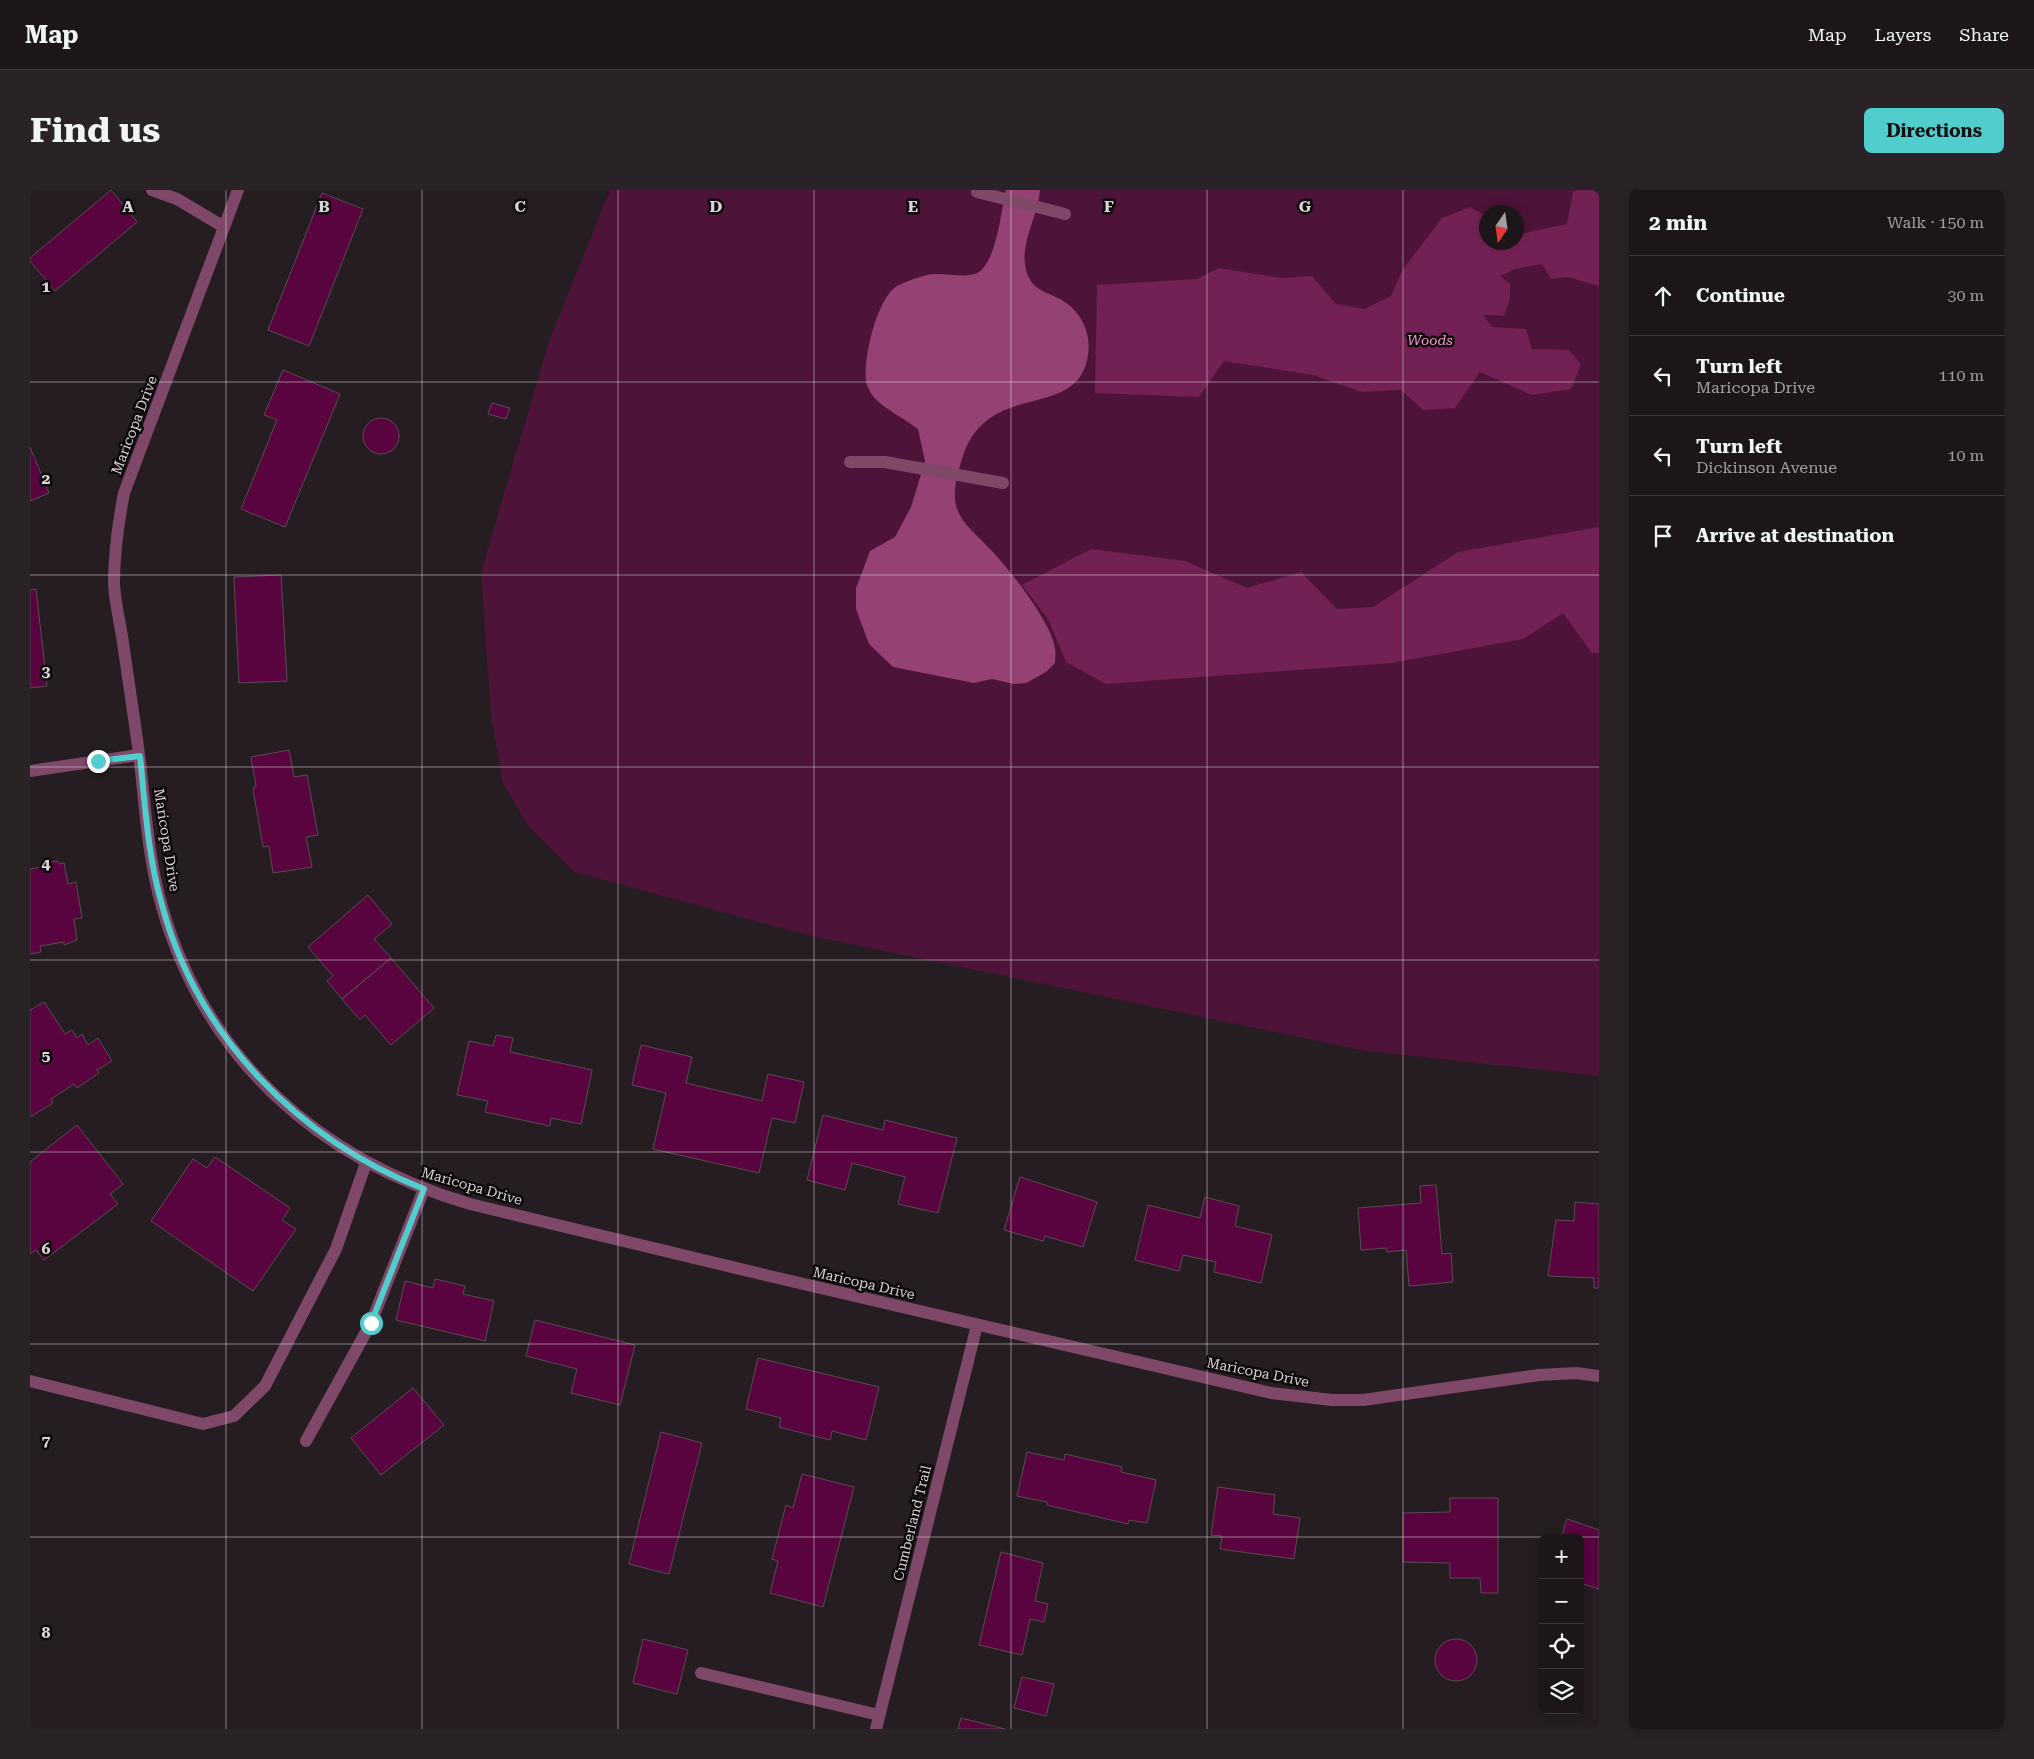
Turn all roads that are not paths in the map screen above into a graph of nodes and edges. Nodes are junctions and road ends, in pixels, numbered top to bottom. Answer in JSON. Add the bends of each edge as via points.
{"nodes":[{"id":1,"x":152,"y":190,"type":"edge"},
{"id":2,"x":238,"y":190,"type":"edge"},
{"id":3,"x":977,"y":192,"type":"dead end"},
{"id":4,"x":1065,"y":214,"type":"dead end"},
{"id":5,"x":224,"y":227,"type":"junction"},
{"id":6,"x":850,"y":462,"type":"dead end"},
{"id":7,"x":1003,"y":483,"type":"dead end"},
{"id":8,"x":140,"y":756,"type":"junction"},
{"id":9,"x":30,"y":771,"type":"edge"},
{"id":10,"x":366,"y":1163,"type":"junction"},
{"id":11,"x":424,"y":1189,"type":"junction"},
{"id":12,"x":977,"y":1325,"type":"junction"},
{"id":13,"x":1599,"y":1376,"type":"edge"},
{"id":14,"x":30,"y":1381,"type":"edge"},
{"id":15,"x":306,"y":1441,"type":"dead end"},
{"id":16,"x":700,"y":1673,"type":"dead end"},
{"id":17,"x":879,"y":1715,"type":"junction"},
{"id":18,"x":876,"y":1729,"type":"edge"}],
"edges":[{"from":1,"to":5,"type":"street","via":[[177,199]]},
{"from":2,"to":5,"type":"street","name":"Maricopa Drive"},
{"from":3,"to":4,"type":"street"},
{"from":5,"to":8,"type":"street","name":"Maricopa Drive","via":[[124,494],[115,539],[114,586]]},
{"from":6,"to":7,"type":"street","via":[[885,462]]},
{"from":8,"to":9,"type":"street"},
{"from":8,"to":10,"type":"street","name":"Maricopa Drive","via":[[153,870],[162,906],[174,942],[207,1009],[227,1040],[276,1096],[304,1121]]},
{"from":10,"to":11,"type":"street","name":"Maricopa Drive"},
{"from":10,"to":14,"type":"street","via":[[336,1249],[270,1377],[234,1416],[203,1424]]},
{"from":11,"to":12,"type":"street","name":"Maricopa Drive","via":[[470,1204]]},
{"from":11,"to":15,"type":"street","via":[[371,1323]]},
{"from":12,"to":13,"type":"street","name":"Maricopa Drive","via":[[1271,1393],[1332,1400],[1364,1400],[1539,1375],[1576,1373]]},
{"from":12,"to":17,"type":"street","name":"Cumberland Trail"},
{"from":16,"to":17,"type":"street"},
{"from":17,"to":18,"type":"street","name":"Cumberland Trail"}]}
